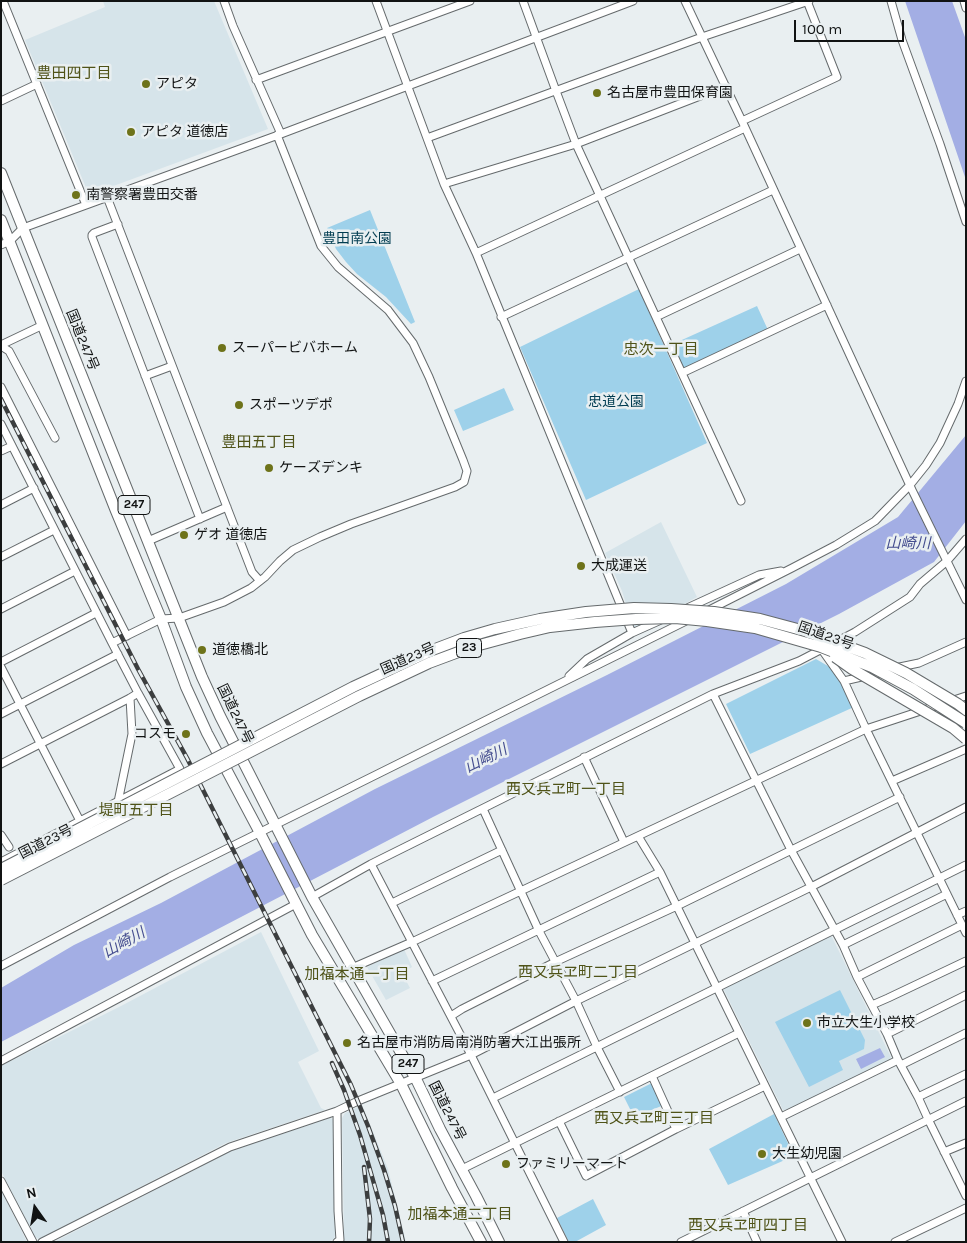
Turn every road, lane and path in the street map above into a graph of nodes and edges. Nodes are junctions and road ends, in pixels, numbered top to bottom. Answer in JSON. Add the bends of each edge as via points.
{"nodes":[{"id":1,"x":3,"y":1,"type":"edge"},
{"id":2,"x":224,"y":1,"type":"edge"},
{"id":3,"x":376,"y":1,"type":"edge"},
{"id":4,"x":470,"y":1,"type":"edge"},
{"id":5,"x":523,"y":1,"type":"edge"},
{"id":6,"x":633,"y":1,"type":"edge"},
{"id":7,"x":684,"y":1,"type":"edge"},
{"id":8,"x":807,"y":1,"type":"edge"},
{"id":9,"x":891,"y":1,"type":"edge"},
{"id":10,"x":964,"y":1,"type":"edge"},
{"id":11,"x":966,"y":8,"type":"edge"},
{"id":12,"x":387,"y":32,"type":"junction"},
{"id":13,"x":702,"y":37,"type":"junction"},
{"id":14,"x":536,"y":38,"type":"junction"},
{"id":15,"x":256,"y":80,"type":"junction"},
{"id":16,"x":37,"y":84,"type":"junction"},
{"id":17,"x":408,"y":86,"type":"junction"},
{"id":18,"x":726,"y":86,"type":"junction"},
{"id":19,"x":556,"y":91,"type":"junction"},
{"id":20,"x":1,"y":102,"type":"edge"},
{"id":21,"x":743,"y":125,"type":"junction"},
{"id":22,"x":279,"y":134,"type":"junction"},
{"id":23,"x":427,"y":138,"type":"junction"},
{"id":24,"x":576,"y":144,"type":"junction"},
{"id":25,"x":1,"y":173,"type":"edge"},
{"id":26,"x":444,"y":184,"type":"junction"},
{"id":27,"x":773,"y":190,"type":"junction"},
{"id":28,"x":600,"y":194,"type":"junction"},
{"id":29,"x":107,"y":197,"type":"junction"},
{"id":30,"x":86,"y":204,"type":"junction"},
{"id":31,"x":1,"y":220,"type":"edge"},
{"id":32,"x":966,"y":222,"type":"edge"},
{"id":33,"x":118,"y":224,"type":"junction"},
{"id":34,"x":23,"y":228,"type":"junction"},
{"id":35,"x":5,"y":243,"type":"edge"},
{"id":36,"x":800,"y":250,"type":"junction"},
{"id":37,"x":476,"y":253,"type":"junction"},
{"id":38,"x":629,"y":257,"type":"junction"},
{"id":39,"x":827,"y":305,"type":"junction"},
{"id":40,"x":501,"y":317,"type":"junction"},
{"id":41,"x":656,"y":317,"type":"junction"},
{"id":42,"x":43,"y":325,"type":"junction"},
{"id":43,"x":1,"y":345,"type":"edge"},
{"id":44,"x":172,"y":366,"type":"junction"},
{"id":45,"x":682,"y":373,"type":"junction"},
{"id":46,"x":145,"y":376,"type":"junction"},
{"id":47,"x":966,"y":381,"type":"edge"},
{"id":48,"x":1,"y":387,"type":"edge"},
{"id":49,"x":1,"y":424,"type":"edge"},
{"id":50,"x":55,"y":438,"type":"dead end"},
{"id":51,"x":12,"y":446,"type":"junction"},
{"id":52,"x":1,"y":451,"type":"edge"},
{"id":53,"x":911,"y":487,"type":"junction"},
{"id":54,"x":34,"y":488,"type":"junction"},
{"id":55,"x":741,"y":501,"type":"dead end"},
{"id":56,"x":1,"y":505,"type":"edge"},
{"id":57,"x":227,"y":507,"type":"junction"},
{"id":58,"x":200,"y":519,"type":"junction"},
{"id":59,"x":54,"y":530,"type":"junction"},
{"id":60,"x":966,"y":539,"type":"edge"},
{"id":61,"x":148,"y":541,"type":"junction"},
{"id":62,"x":1,"y":557,"type":"edge"},
{"id":63,"x":946,"y":558,"type":"junction"},
{"id":64,"x":792,"y":568,"type":"junction"},
{"id":65,"x":75,"y":571,"type":"junction"},
{"id":66,"x":260,"y":581,"type":"junction"},
{"id":67,"x":966,"y":600,"type":"edge"},
{"id":68,"x":1,"y":609,"type":"edge"},
{"id":69,"x":96,"y":613,"type":"junction"},
{"id":70,"x":179,"y":618,"type":"junction"},
{"id":71,"x":162,"y":620,"type":"junction"},
{"id":72,"x":632,"y":633,"type":"junction"},
{"id":73,"x":127,"y":636,"type":"junction"},
{"id":74,"x":966,"y":642,"type":"edge"},
{"id":75,"x":112,"y":643,"type":"junction"},
{"id":76,"x":821,"y":648,"type":"junction"},
{"id":77,"x":118,"y":654,"type":"junction"},
{"id":78,"x":1,"y":662,"type":"edge"},
{"id":79,"x":1,"y":667,"type":"edge"},
{"id":80,"x":844,"y":681,"type":"junction"},
{"id":81,"x":563,"y":682,"type":"junction"},
{"id":82,"x":138,"y":693,"type":"junction"},
{"id":83,"x":713,"y":694,"type":"junction"},
{"id":84,"x":966,"y":696,"type":"edge"},
{"id":85,"x":130,"y":698,"type":"junction"},
{"id":86,"x":20,"y":704,"type":"junction"},
{"id":87,"x":966,"y":710,"type":"edge"},
{"id":88,"x":1,"y":714,"type":"edge"},
{"id":89,"x":966,"y":722,"type":"edge"},
{"id":90,"x":866,"y":728,"type":"junction"},
{"id":91,"x":966,"y":739,"type":"edge"},
{"id":92,"x":41,"y":744,"type":"junction"},
{"id":93,"x":966,"y":749,"type":"edge"},
{"id":94,"x":584,"y":757,"type":"junction"},
{"id":95,"x":1,"y":764,"type":"edge"},
{"id":96,"x":757,"y":779,"type":"junction"},
{"id":97,"x":892,"y":780,"type":"junction"},
{"id":98,"x":900,"y":797,"type":"junction"},
{"id":99,"x":118,"y":802,"type":"junction"},
{"id":100,"x":966,"y":807,"type":"edge"},
{"id":101,"x":483,"y":809,"type":"junction"},
{"id":102,"x":80,"y":821,"type":"junction"},
{"id":103,"x":276,"y":828,"type":"junction"},
{"id":104,"x":917,"y":832,"type":"junction"},
{"id":105,"x":1,"y":835,"type":"edge"},
{"id":106,"x":638,"y":836,"type":"junction"},
{"id":107,"x":262,"y":837,"type":"junction"},
{"id":108,"x":624,"y":842,"type":"junction"},
{"id":109,"x":8,"y":847,"type":"dead end"},
{"id":110,"x":502,"y":850,"type":"junction"},
{"id":111,"x":792,"y":850,"type":"junction"},
{"id":112,"x":1,"y":862,"type":"edge"},
{"id":113,"x":370,"y":864,"type":"junction"},
{"id":114,"x":966,"y":865,"type":"edge"},
{"id":115,"x":1,"y":869,"type":"edge"},
{"id":116,"x":660,"y":872,"type":"junction"},
{"id":117,"x":939,"y":878,"type":"junction"},
{"id":118,"x":1,"y":880,"type":"edge"},
{"id":119,"x":811,"y":887,"type":"junction"},
{"id":120,"x":520,"y":890,"type":"junction"},
{"id":121,"x":311,"y":894,"type":"junction"},
{"id":122,"x":947,"y":894,"type":"junction"},
{"id":123,"x":295,"y":902,"type":"junction"},
{"id":124,"x":392,"y":903,"type":"junction"},
{"id":125,"x":677,"y":906,"type":"junction"},
{"id":126,"x":966,"y":911,"type":"edge"},
{"id":127,"x":957,"y":915,"type":"junction"},
{"id":128,"x":962,"y":925,"type":"junction"},
{"id":129,"x":835,"y":930,"type":"junction"},
{"id":130,"x":539,"y":931,"type":"junction"},
{"id":131,"x":966,"y":933,"type":"edge"},
{"id":132,"x":412,"y":942,"type":"junction"},
{"id":133,"x":696,"y":944,"type":"junction"},
{"id":134,"x":843,"y":946,"type":"junction"},
{"id":135,"x":966,"y":961,"type":"edge"},
{"id":136,"x":555,"y":962,"type":"junction"},
{"id":137,"x":1,"y":966,"type":"edge"},
{"id":138,"x":352,"y":968,"type":"junction"},
{"id":139,"x":857,"y":977,"type":"junction"},
{"id":140,"x":432,"y":980,"type":"junction"},
{"id":141,"x":717,"y":987,"type":"junction"},
{"id":142,"x":966,"y":995,"type":"edge"},
{"id":143,"x":576,"y":1001,"type":"junction"},
{"id":144,"x":872,"y":1005,"type":"junction"},
{"id":145,"x":451,"y":1016,"type":"junction"},
{"id":146,"x":739,"y":1033,"type":"junction"},
{"id":147,"x":966,"y":1033,"type":"edge"},
{"id":148,"x":887,"y":1034,"type":"junction"},
{"id":149,"x":596,"y":1047,"type":"junction"},
{"id":150,"x":471,"y":1055,"type":"junction"},
{"id":151,"x":1,"y":1061,"type":"edge"},
{"id":152,"x":900,"y":1062,"type":"junction"},
{"id":153,"x":966,"y":1074,"type":"edge"},
{"id":154,"x":652,"y":1076,"type":"junction"},
{"id":155,"x":416,"y":1078,"type":"junction"},
{"id":156,"x":401,"y":1084,"type":"junction"},
{"id":157,"x":764,"y":1086,"type":"junction"},
{"id":158,"x":620,"y":1092,"type":"junction"},
{"id":159,"x":493,"y":1098,"type":"junction"},
{"id":160,"x":918,"y":1098,"type":"junction"},
{"id":161,"x":966,"y":1101,"type":"edge"},
{"id":162,"x":338,"y":1111,"type":"junction"},
{"id":163,"x":781,"y":1117,"type":"junction"},
{"id":164,"x":928,"y":1119,"type":"junction"},
{"id":165,"x":559,"y":1121,"type":"junction"},
{"id":166,"x":676,"y":1129,"type":"junction"},
{"id":167,"x":966,"y":1143,"type":"edge"},
{"id":168,"x":516,"y":1144,"type":"junction"},
{"id":169,"x":944,"y":1152,"type":"junction"},
{"id":170,"x":462,"y":1169,"type":"junction"},
{"id":171,"x":810,"y":1177,"type":"junction"},
{"id":172,"x":1,"y":1180,"type":"edge"},
{"id":173,"x":962,"y":1180,"type":"edge"},
{"id":174,"x":966,"y":1196,"type":"edge"},
{"id":175,"x":966,"y":1208,"type":"edge"},
{"id":176,"x":743,"y":1211,"type":"junction"},
{"id":177,"x":33,"y":1242,"type":"edge"},
{"id":178,"x":42,"y":1242,"type":"edge"},
{"id":179,"x":337,"y":1242,"type":"edge"},
{"id":180,"x":481,"y":1242,"type":"edge"},
{"id":181,"x":499,"y":1242,"type":"edge"},
{"id":182,"x":564,"y":1242,"type":"edge"},
{"id":183,"x":681,"y":1242,"type":"edge"},
{"id":184,"x":757,"y":1242,"type":"edge"},
{"id":185,"x":842,"y":1242,"type":"edge"},
{"id":186,"x":896,"y":1242,"type":"edge"}],
"edges":[{"from":1,"to":16,"type":"street"},
{"from":2,"to":15,"type":"street"},
{"from":3,"to":12,"type":"street"},
{"from":4,"to":12,"type":"street"},
{"from":5,"to":14,"type":"street"},
{"from":6,"to":14,"type":"street"},
{"from":7,"to":13,"type":"street"},
{"from":8,"to":13,"type":"street"},
{"from":8,"to":21,"type":"street","via":[[837,77]]},
{"from":9,"to":32,"type":"street"},
{"from":10,"to":11,"type":"street"},
{"from":12,"to":15,"type":"street"},
{"from":12,"to":17,"type":"street"},
{"from":13,"to":18,"type":"street"},
{"from":13,"to":19,"type":"street"},
{"from":14,"to":17,"type":"street"},
{"from":14,"to":19,"type":"street"},
{"from":15,"to":22,"type":"street"},
{"from":16,"to":20,"type":"street"},
{"from":16,"to":30,"type":"street"},
{"from":17,"to":22,"type":"street"},
{"from":17,"to":23,"type":"street"},
{"from":18,"to":21,"type":"street"},
{"from":18,"to":24,"type":"street"},
{"from":19,"to":23,"type":"street"},
{"from":19,"to":24,"type":"street"},
{"from":21,"to":27,"type":"street"},
{"from":21,"to":28,"type":"street"},
{"from":22,"to":29,"type":"street"},
{"from":22,"to":66,"type":"street","via":[[321,246],[338,267],[388,310],[413,343],[467,471],[464,482],[454,487],[351,524],[293,550]]},
{"from":23,"to":26,"type":"street"},
{"from":24,"to":26,"type":"street"},
{"from":24,"to":28,"type":"street"},
{"from":25,"to":34,"type":"highway","name":"国道247号","number":"247"},
{"from":26,"to":37,"type":"street"},
{"from":27,"to":36,"type":"street"},
{"from":27,"to":38,"type":"street"},
{"from":28,"to":37,"type":"street"},
{"from":28,"to":38,"type":"street"},
{"from":29,"to":30,"type":"street"},
{"from":29,"to":33,"type":"street"},
{"from":30,"to":34,"type":"street"},
{"from":31,"to":35,"type":"highway","name":"国道247号","number":"247"},
{"from":33,"to":44,"type":"street"},
{"from":33,"to":46,"type":"street","via":[[94,233],[92,237]]},
{"from":34,"to":35,"type":"street"},
{"from":34,"to":61,"type":"highway","name":"国道247号","number":"247"},
{"from":35,"to":42,"type":"highway","name":"国道247号","number":"247"},
{"from":36,"to":39,"type":"street"},
{"from":36,"to":41,"type":"street"},
{"from":37,"to":40,"type":"street"},
{"from":38,"to":40,"type":"street"},
{"from":38,"to":41,"type":"street"},
{"from":39,"to":45,"type":"street"},
{"from":39,"to":53,"type":"street"},
{"from":40,"to":72,"type":"street"},
{"from":41,"to":45,"type":"street"},
{"from":42,"to":43,"type":"street"},
{"from":42,"to":71,"type":"highway","name":"国道247号","number":"247"},
{"from":43,"to":50,"type":"street","via":[[9,351]]},
{"from":44,"to":46,"type":"street"},
{"from":44,"to":57,"type":"street"},
{"from":45,"to":55,"type":"street"},
{"from":46,"to":58,"type":"street"},
{"from":47,"to":53,"type":"street","via":[[940,443]]},
{"from":48,"to":73,"type":"street"},
{"from":49,"to":51,"type":"street"},
{"from":51,"to":52,"type":"street"},
{"from":51,"to":54,"type":"street"},
{"from":53,"to":63,"type":"street"},
{"from":53,"to":64,"type":"street","via":[[875,521]]},
{"from":54,"to":56,"type":"street"},
{"from":54,"to":59,"type":"street"},
{"from":57,"to":58,"type":"street"},
{"from":57,"to":66,"type":"street","via":[[252,572]]},
{"from":58,"to":61,"type":"street"},
{"from":59,"to":62,"type":"street"},
{"from":59,"to":65,"type":"street"},
{"from":60,"to":63,"type":"street"},
{"from":61,"to":70,"type":"highway","name":"国道247号","number":"247"},
{"from":63,"to":67,"type":"street"},
{"from":63,"to":76,"type":"street","via":[[910,598],[855,632]]},
{"from":64,"to":72,"type":"street","via":[[759,575]]},
{"from":64,"to":81,"type":"street"},
{"from":65,"to":68,"type":"street"},
{"from":65,"to":69,"type":"street"},
{"from":66,"to":70,"type":"street","via":[[224,602]]},
{"from":69,"to":75,"type":"street"},
{"from":69,"to":78,"type":"street"},
{"from":70,"to":71,"type":"street"},
{"from":70,"to":103,"type":"highway","name":"国道247号","number":"247","via":[[220,716]]},
{"from":71,"to":73,"type":"street"},
{"from":71,"to":107,"type":"highway","name":"国道247号","number":"247","via":[[207,733]]},
{"from":72,"to":81,"type":"street","via":[[587,659]]},
{"from":73,"to":75,"type":"street"},
{"from":74,"to":80,"type":"street","via":[[919,663]]},
{"from":75,"to":77,"type":"street"},
{"from":76,"to":80,"type":"street"},
{"from":76,"to":83,"type":"street","via":[[799,661]]},
{"from":76,"to":89,"type":"highway","name":"国道23号","number":"23","bridge":true,"via":[[872,667]]},
{"from":76,"to":91,"type":"highway","bridge":true},
{"from":76,"to":118,"type":"highway","name":"国道23号","number":"23","bridge":true,"via":[[755,628],[674,618],[550,628],[472,647],[359,696]]},
{"from":77,"to":82,"type":"street"},
{"from":77,"to":86,"type":"street"},
{"from":79,"to":86,"type":"street"},
{"from":80,"to":90,"type":"street"},
{"from":81,"to":103,"type":"street"},
{"from":82,"to":85,"type":"street"},
{"from":82,"to":99,"type":"street","via":[[180,769]]},
{"from":83,"to":94,"type":"street"},
{"from":83,"to":96,"type":"street"},
{"from":84,"to":90,"type":"street"},
{"from":85,"to":92,"type":"street"},
{"from":85,"to":99,"type":"street","via":[[132,734]]},
{"from":86,"to":88,"type":"street"},
{"from":86,"to":92,"type":"street"},
{"from":87,"to":115,"type":"highway","name":"国道23号","number":"23","bridge":true,"via":[[865,652],[760,620],[714,612],[634,608],[540,619],[464,638],[426,653],[353,687]]},
{"from":90,"to":96,"type":"street"},
{"from":90,"to":97,"type":"street"},
{"from":92,"to":95,"type":"street"},
{"from":92,"to":102,"type":"street"},
{"from":93,"to":97,"type":"street"},
{"from":94,"to":101,"type":"street"},
{"from":94,"to":108,"type":"street"},
{"from":96,"to":106,"type":"street"},
{"from":96,"to":111,"type":"street"},
{"from":97,"to":98,"type":"street"},
{"from":98,"to":104,"type":"street"},
{"from":98,"to":111,"type":"street"},
{"from":99,"to":102,"type":"street"},
{"from":100,"to":104,"type":"street"},
{"from":101,"to":110,"type":"street"},
{"from":101,"to":113,"type":"street"},
{"from":102,"to":112,"type":"street"},
{"from":103,"to":107,"type":"street"},
{"from":103,"to":121,"type":"highway","name":"国道247号","number":"247"},
{"from":104,"to":117,"type":"street"},
{"from":104,"to":119,"type":"street"},
{"from":105,"to":109,"type":"street"},
{"from":106,"to":108,"type":"street"},
{"from":106,"to":116,"type":"street"},
{"from":107,"to":123,"type":"highway","name":"国道247号","number":"247"},
{"from":107,"to":137,"type":"street","via":[[170,877]]},
{"from":108,"to":120,"type":"street"},
{"from":110,"to":120,"type":"street"},
{"from":110,"to":124,"type":"street"},
{"from":111,"to":119,"type":"street"},
{"from":111,"to":125,"type":"street"},
{"from":113,"to":121,"type":"street"},
{"from":113,"to":124,"type":"street"},
{"from":114,"to":117,"type":"street"},
{"from":116,"to":125,"type":"street"},
{"from":116,"to":130,"type":"street"},
{"from":117,"to":122,"type":"street"},
{"from":117,"to":129,"type":"street"},
{"from":119,"to":129,"type":"street"},
{"from":119,"to":133,"type":"street"},
{"from":120,"to":130,"type":"street"},
{"from":120,"to":132,"type":"street"},
{"from":121,"to":138,"type":"highway","name":"国道247号","number":"247"},
{"from":122,"to":127,"type":"street"},
{"from":122,"to":134,"type":"street"},
{"from":123,"to":151,"type":"street"},
{"from":123,"to":156,"type":"highway","name":"国道247号","number":"247"},
{"from":124,"to":132,"type":"street"},
{"from":125,"to":133,"type":"street"},
{"from":125,"to":136,"type":"street"},
{"from":126,"to":127,"type":"street"},
{"from":127,"to":128,"type":"street"},
{"from":128,"to":131,"type":"street"},
{"from":128,"to":139,"type":"street"},
{"from":129,"to":134,"type":"street"},
{"from":129,"to":141,"type":"street"},
{"from":130,"to":136,"type":"street"},
{"from":130,"to":140,"type":"street"},
{"from":132,"to":138,"type":"street"},
{"from":132,"to":140,"type":"street"},
{"from":133,"to":141,"type":"street"},
{"from":133,"to":143,"type":"street"},
{"from":134,"to":139,"type":"street"},
{"from":135,"to":144,"type":"street"},
{"from":136,"to":143,"type":"street"},
{"from":136,"to":145,"type":"street"},
{"from":138,"to":155,"type":"highway","name":"国道247号","number":"247"},
{"from":139,"to":144,"type":"street"},
{"from":140,"to":145,"type":"street"},
{"from":141,"to":146,"type":"street"},
{"from":141,"to":149,"type":"street"},
{"from":142,"to":148,"type":"street"},
{"from":143,"to":149,"type":"street"},
{"from":143,"to":150,"type":"street"},
{"from":144,"to":148,"type":"street"},
{"from":145,"to":150,"type":"street"},
{"from":146,"to":154,"type":"street"},
{"from":146,"to":157,"type":"street"},
{"from":147,"to":152,"type":"street"},
{"from":148,"to":152,"type":"street"},
{"from":149,"to":158,"type":"street"},
{"from":149,"to":159,"type":"street"},
{"from":150,"to":155,"type":"street"},
{"from":150,"to":159,"type":"street"},
{"from":152,"to":160,"type":"street"},
{"from":152,"to":163,"type":"street"},
{"from":153,"to":160,"type":"street"},
{"from":154,"to":158,"type":"street"},
{"from":154,"to":166,"type":"street"},
{"from":155,"to":156,"type":"street"},
{"from":155,"to":170,"type":"highway","name":"国道247号","number":"247"},
{"from":156,"to":162,"type":"street"},
{"from":156,"to":180,"type":"highway","name":"国道247号","number":"247"},
{"from":157,"to":163,"type":"street"},
{"from":157,"to":166,"type":"street"},
{"from":158,"to":165,"type":"street"},
{"from":159,"to":168,"type":"street"},
{"from":160,"to":164,"type":"street"},
{"from":161,"to":164,"type":"street"},
{"from":162,"to":178,"type":"street","via":[[230,1147]]},
{"from":162,"to":179,"type":"street","via":[[340,1240]]},
{"from":163,"to":171,"type":"street"},
{"from":164,"to":169,"type":"street"},
{"from":164,"to":171,"type":"street"},
{"from":165,"to":166,"type":"street","via":[[586,1176]]},
{"from":165,"to":168,"type":"street"},
{"from":167,"to":169,"type":"street"},
{"from":168,"to":170,"type":"street"},
{"from":168,"to":182,"type":"street"},
{"from":169,"to":173,"type":"street"},
{"from":170,"to":181,"type":"highway","name":"国道247号","number":"247"},
{"from":171,"to":176,"type":"street"},
{"from":171,"to":185,"type":"street"},
{"from":172,"to":177,"type":"street"},
{"from":173,"to":174,"type":"street"},
{"from":175,"to":186,"type":"street"},
{"from":176,"to":183,"type":"street"},
{"from":176,"to":184,"type":"street"}]}
